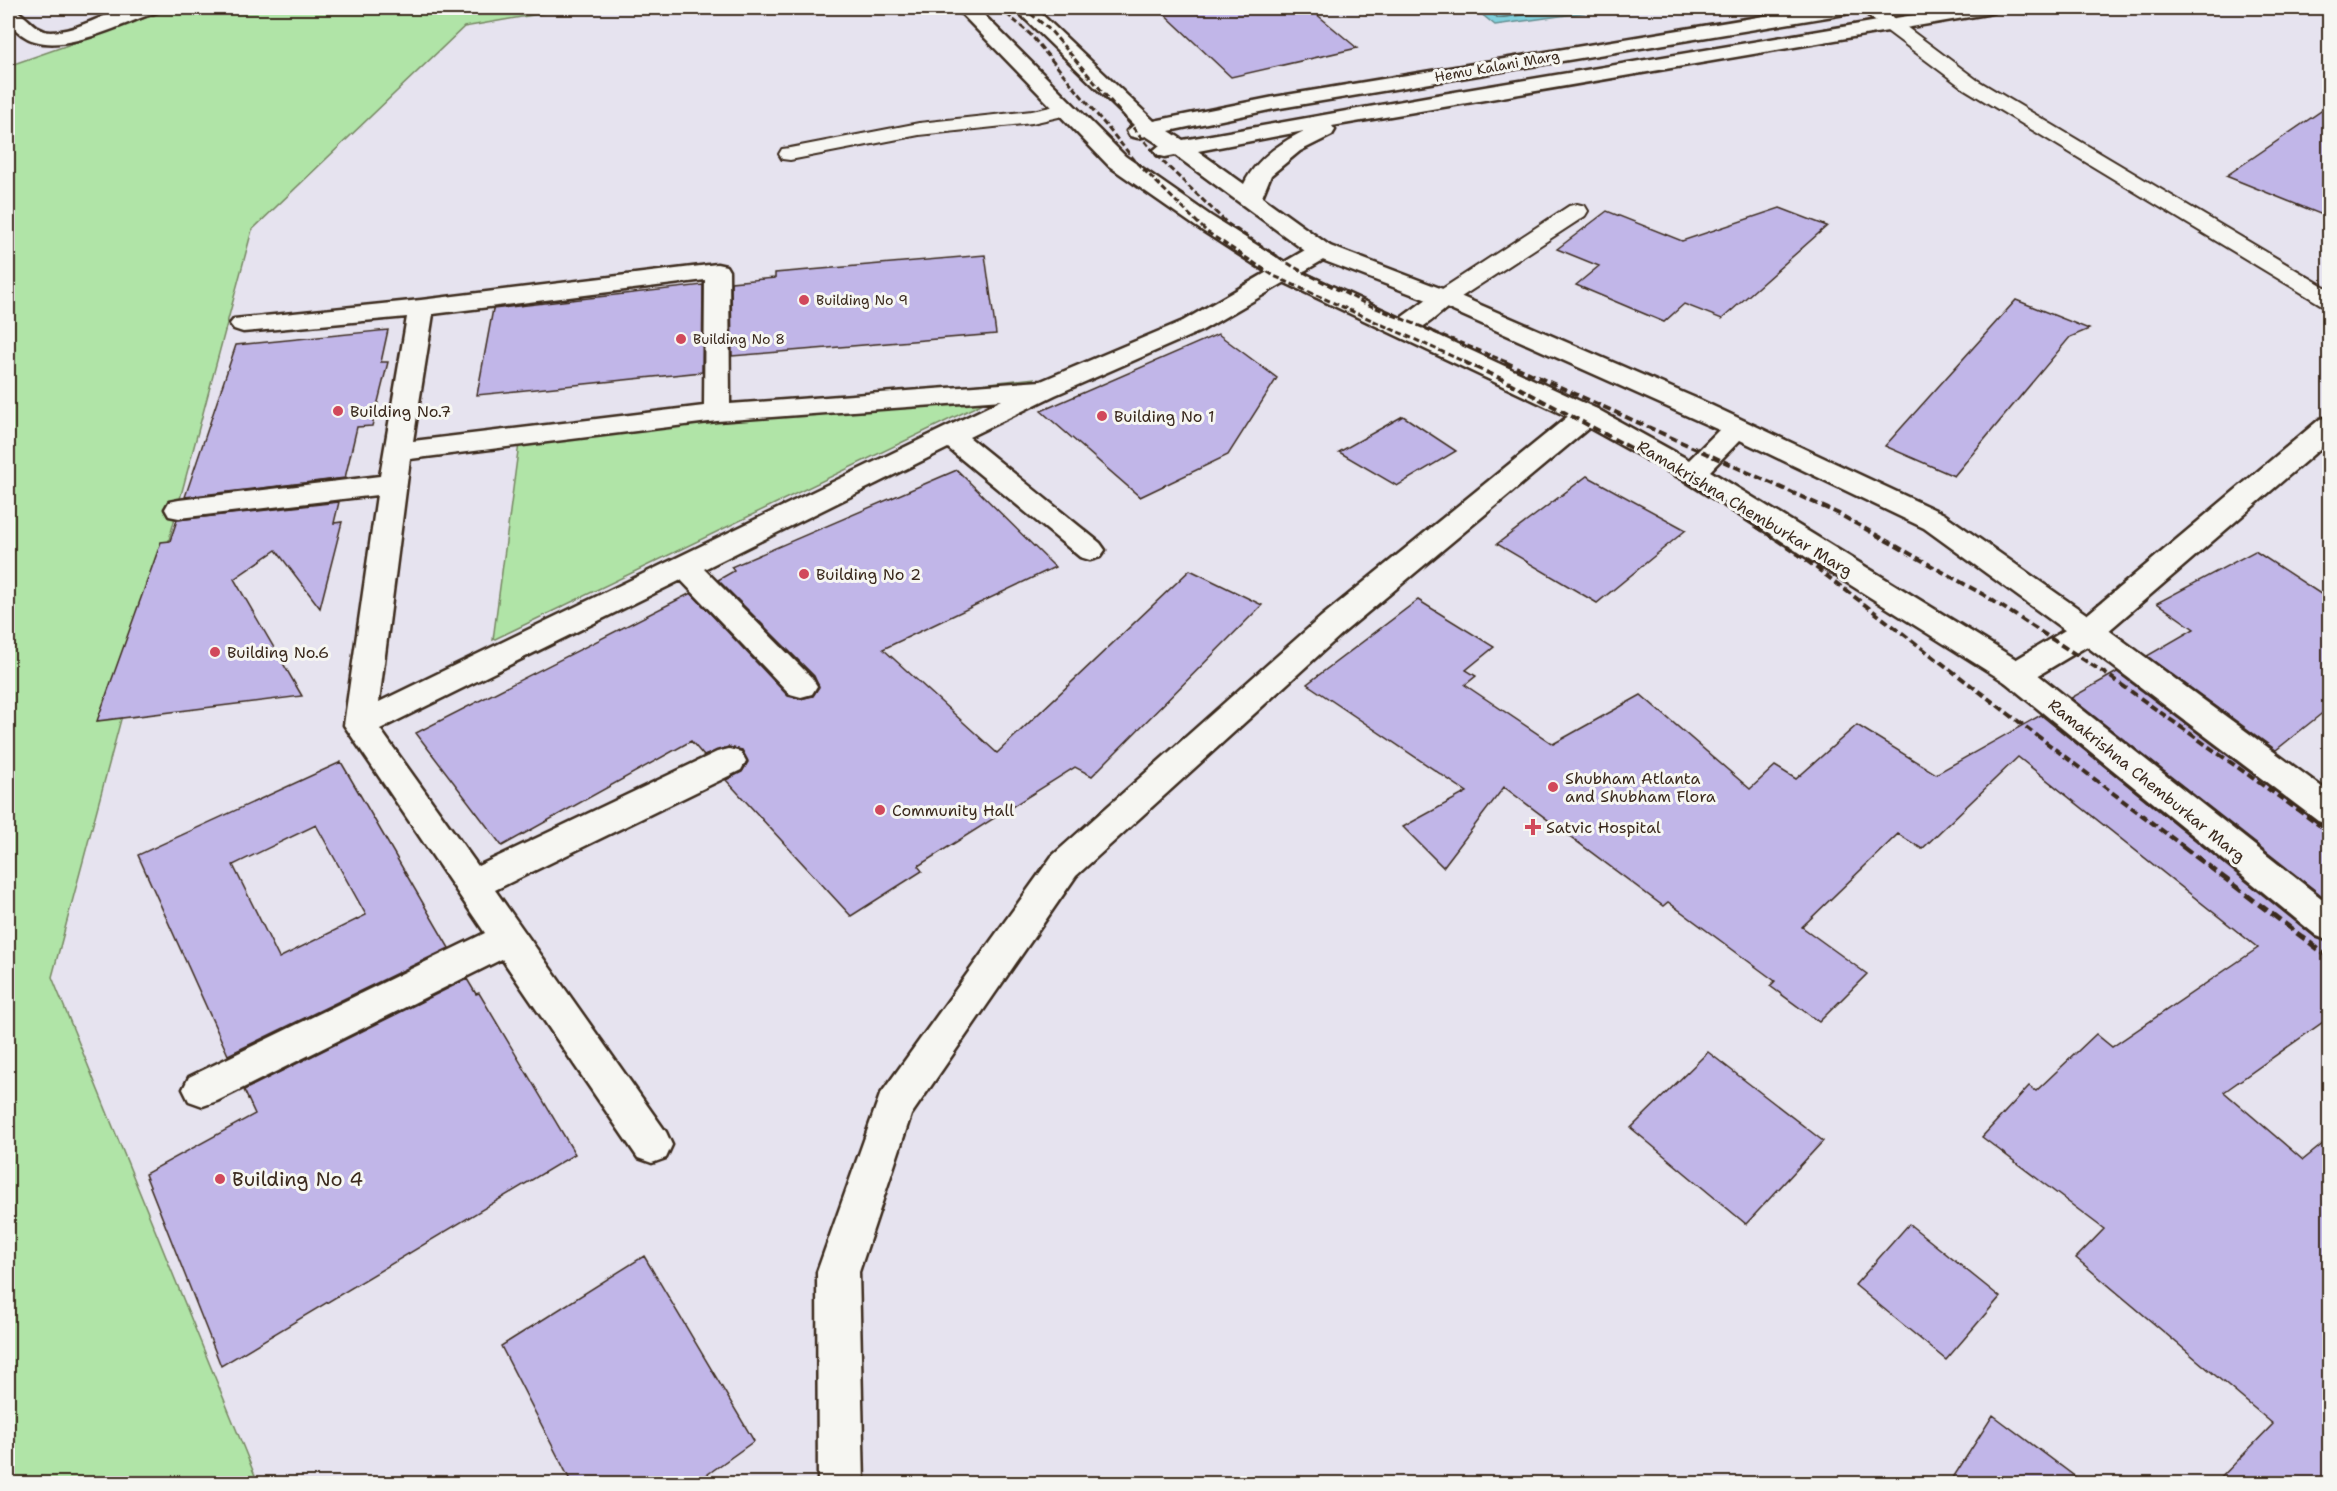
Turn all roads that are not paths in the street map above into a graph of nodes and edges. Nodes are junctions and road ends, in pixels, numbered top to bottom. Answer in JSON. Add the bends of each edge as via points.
{"nodes":[{"id":1,"x":150,"y":8,"type":"edge"},
{"id":2,"x":966,"y":8,"type":"edge"},
{"id":3,"x":1024,"y":8,"type":"edge"},
{"id":4,"x":1845,"y":8,"type":"edge"},
{"id":5,"x":1870,"y":8,"type":"edge"},
{"id":6,"x":1987,"y":8,"type":"edge"},
{"id":7,"x":8,"y":13,"type":"edge"},
{"id":8,"x":1890,"y":24,"type":"junction"},
{"id":9,"x":1055,"y":66,"type":"junction"},
{"id":10,"x":1065,"y":110,"type":"junction"},
{"id":11,"x":1350,"y":117,"type":"junction"},
{"id":12,"x":1149,"y":128,"type":"junction"},
{"id":13,"x":1095,"y":141,"type":"junction"},
{"id":14,"x":1179,"y":147,"type":"junction"},
{"id":15,"x":790,"y":154,"type":"dead end"},
{"id":16,"x":1116,"y":161,"type":"junction"},
{"id":17,"x":1249,"y":198,"type":"junction"},
{"id":18,"x":1577,"y":211,"type":"dead end"},
{"id":19,"x":1322,"y":251,"type":"junction"},
{"id":20,"x":1286,"y":274,"type":"junction"},
{"id":21,"x":1444,"y":298,"type":"junction"},
{"id":22,"x":2330,"y":300,"type":"edge"},
{"id":23,"x":421,"y":308,"type":"junction"},
{"id":24,"x":243,"y":324,"type":"dead end"},
{"id":25,"x":1403,"y":328,"type":"junction"},
{"id":26,"x":1046,"y":389,"type":"junction"},
{"id":27,"x":717,"y":413,"type":"junction"},
{"id":28,"x":1587,"y":415,"type":"junction"},
{"id":29,"x":2330,"y":425,"type":"edge"},
{"id":30,"x":1737,"y":428,"type":"junction"},
{"id":31,"x":950,"y":436,"type":"junction"},
{"id":32,"x":396,"y":452,"type":"junction"},
{"id":33,"x":1692,"y":473,"type":"junction"},
{"id":34,"x":392,"y":484,"type":"junction"},
{"id":35,"x":179,"y":509,"type":"dead end"},
{"id":36,"x":1090,"y":550,"type":"dead end"},
{"id":37,"x":685,"y":567,"type":"junction"},
{"id":38,"x":2088,"y":631,"type":"junction"},
{"id":39,"x":2016,"y":674,"type":"junction"},
{"id":40,"x":801,"y":686,"type":"dead end"},
{"id":41,"x":360,"y":725,"type":"junction"},
{"id":42,"x":729,"y":761,"type":"dead end"},
{"id":43,"x":2330,"y":812,"type":"edge"},
{"id":44,"x":472,"y":885,"type":"junction"},
{"id":45,"x":2330,"y":926,"type":"edge"},
{"id":46,"x":508,"y":939,"type":"junction"},
{"id":47,"x":203,"y":1089,"type":"dead end"},
{"id":48,"x":652,"y":1145,"type":"dead end"},
{"id":49,"x":841,"y":1484,"type":"edge"}],
"edges":[{"from":1,"to":7,"type":"street","via":[[53,38],[40,37]]},
{"from":2,"to":9,"type":"street"},
{"from":3,"to":9,"type":"street"},
{"from":4,"to":12,"type":"street","name":"Hemu Kalani Marg"},
{"from":5,"to":8,"type":"street"},
{"from":6,"to":8,"type":"street"},
{"from":8,"to":11,"type":"street"},
{"from":8,"to":22,"type":"lane","via":[[1970,84]]},
{"from":9,"to":10,"type":"street","name":"Ramakrishna Chemburkar Marg"},
{"from":9,"to":12,"type":"street"},
{"from":10,"to":13,"type":"street","name":"Ramakrishna Chemburkar Marg"},
{"from":10,"to":15,"type":"lane","via":[[919,129]]},
{"from":11,"to":14,"type":"street"},
{"from":11,"to":17,"type":"street","via":[[1292,146],[1261,172]]},
{"from":12,"to":13,"type":"street","name":"Hemu Kalani Marg"},
{"from":12,"to":14,"type":"street"},
{"from":13,"to":16,"type":"street","name":"Ramakrishna Chemburkar Marg"},
{"from":14,"to":16,"type":"street"},
{"from":14,"to":17,"type":"street"},
{"from":16,"to":20,"type":"street","name":"Ramakrishna Chemburkar Marg"},
{"from":17,"to":19,"type":"street"},
{"from":18,"to":21,"type":"lane"},
{"from":19,"to":20,"type":"street"},
{"from":19,"to":21,"type":"street"},
{"from":20,"to":25,"type":"street","name":"Ramakrishna Chemburkar Marg"},
{"from":20,"to":26,"type":"street","via":[[1192,326]]},
{"from":21,"to":25,"type":"street"},
{"from":21,"to":30,"type":"street"},
{"from":23,"to":24,"type":"street"},
{"from":23,"to":27,"type":"street","via":[[717,271]]},
{"from":23,"to":32,"type":"street"},
{"from":25,"to":28,"type":"street","name":"Ramakrishna Chemburkar Marg"},
{"from":26,"to":27,"type":"street"},
{"from":26,"to":31,"type":"street"},
{"from":27,"to":32,"type":"street"},
{"from":28,"to":33,"type":"street","name":"Ramakrishna Chemburkar Marg"},
{"from":28,"to":49,"type":"street","via":[[1332,625],[1064,866],[894,1107],[838,1272]]},
{"from":29,"to":38,"type":"street"},
{"from":30,"to":33,"type":"street"},
{"from":30,"to":38,"type":"street","via":[[1934,521]]},
{"from":31,"to":36,"type":"street"},
{"from":31,"to":37,"type":"street"},
{"from":32,"to":34,"type":"street"},
{"from":33,"to":39,"type":"street","name":"Ramakrishna Chemburkar Marg"},
{"from":34,"to":35,"type":"street"},
{"from":34,"to":41,"type":"street"},
{"from":37,"to":40,"type":"street"},
{"from":37,"to":41,"type":"street"},
{"from":38,"to":39,"type":"street"},
{"from":38,"to":43,"type":"street"},
{"from":39,"to":45,"type":"street","name":"Ramakrishna Chemburkar Marg"},
{"from":41,"to":44,"type":"street"},
{"from":42,"to":44,"type":"street"},
{"from":44,"to":46,"type":"street"},
{"from":46,"to":47,"type":"street"},
{"from":46,"to":48,"type":"street"}]}
